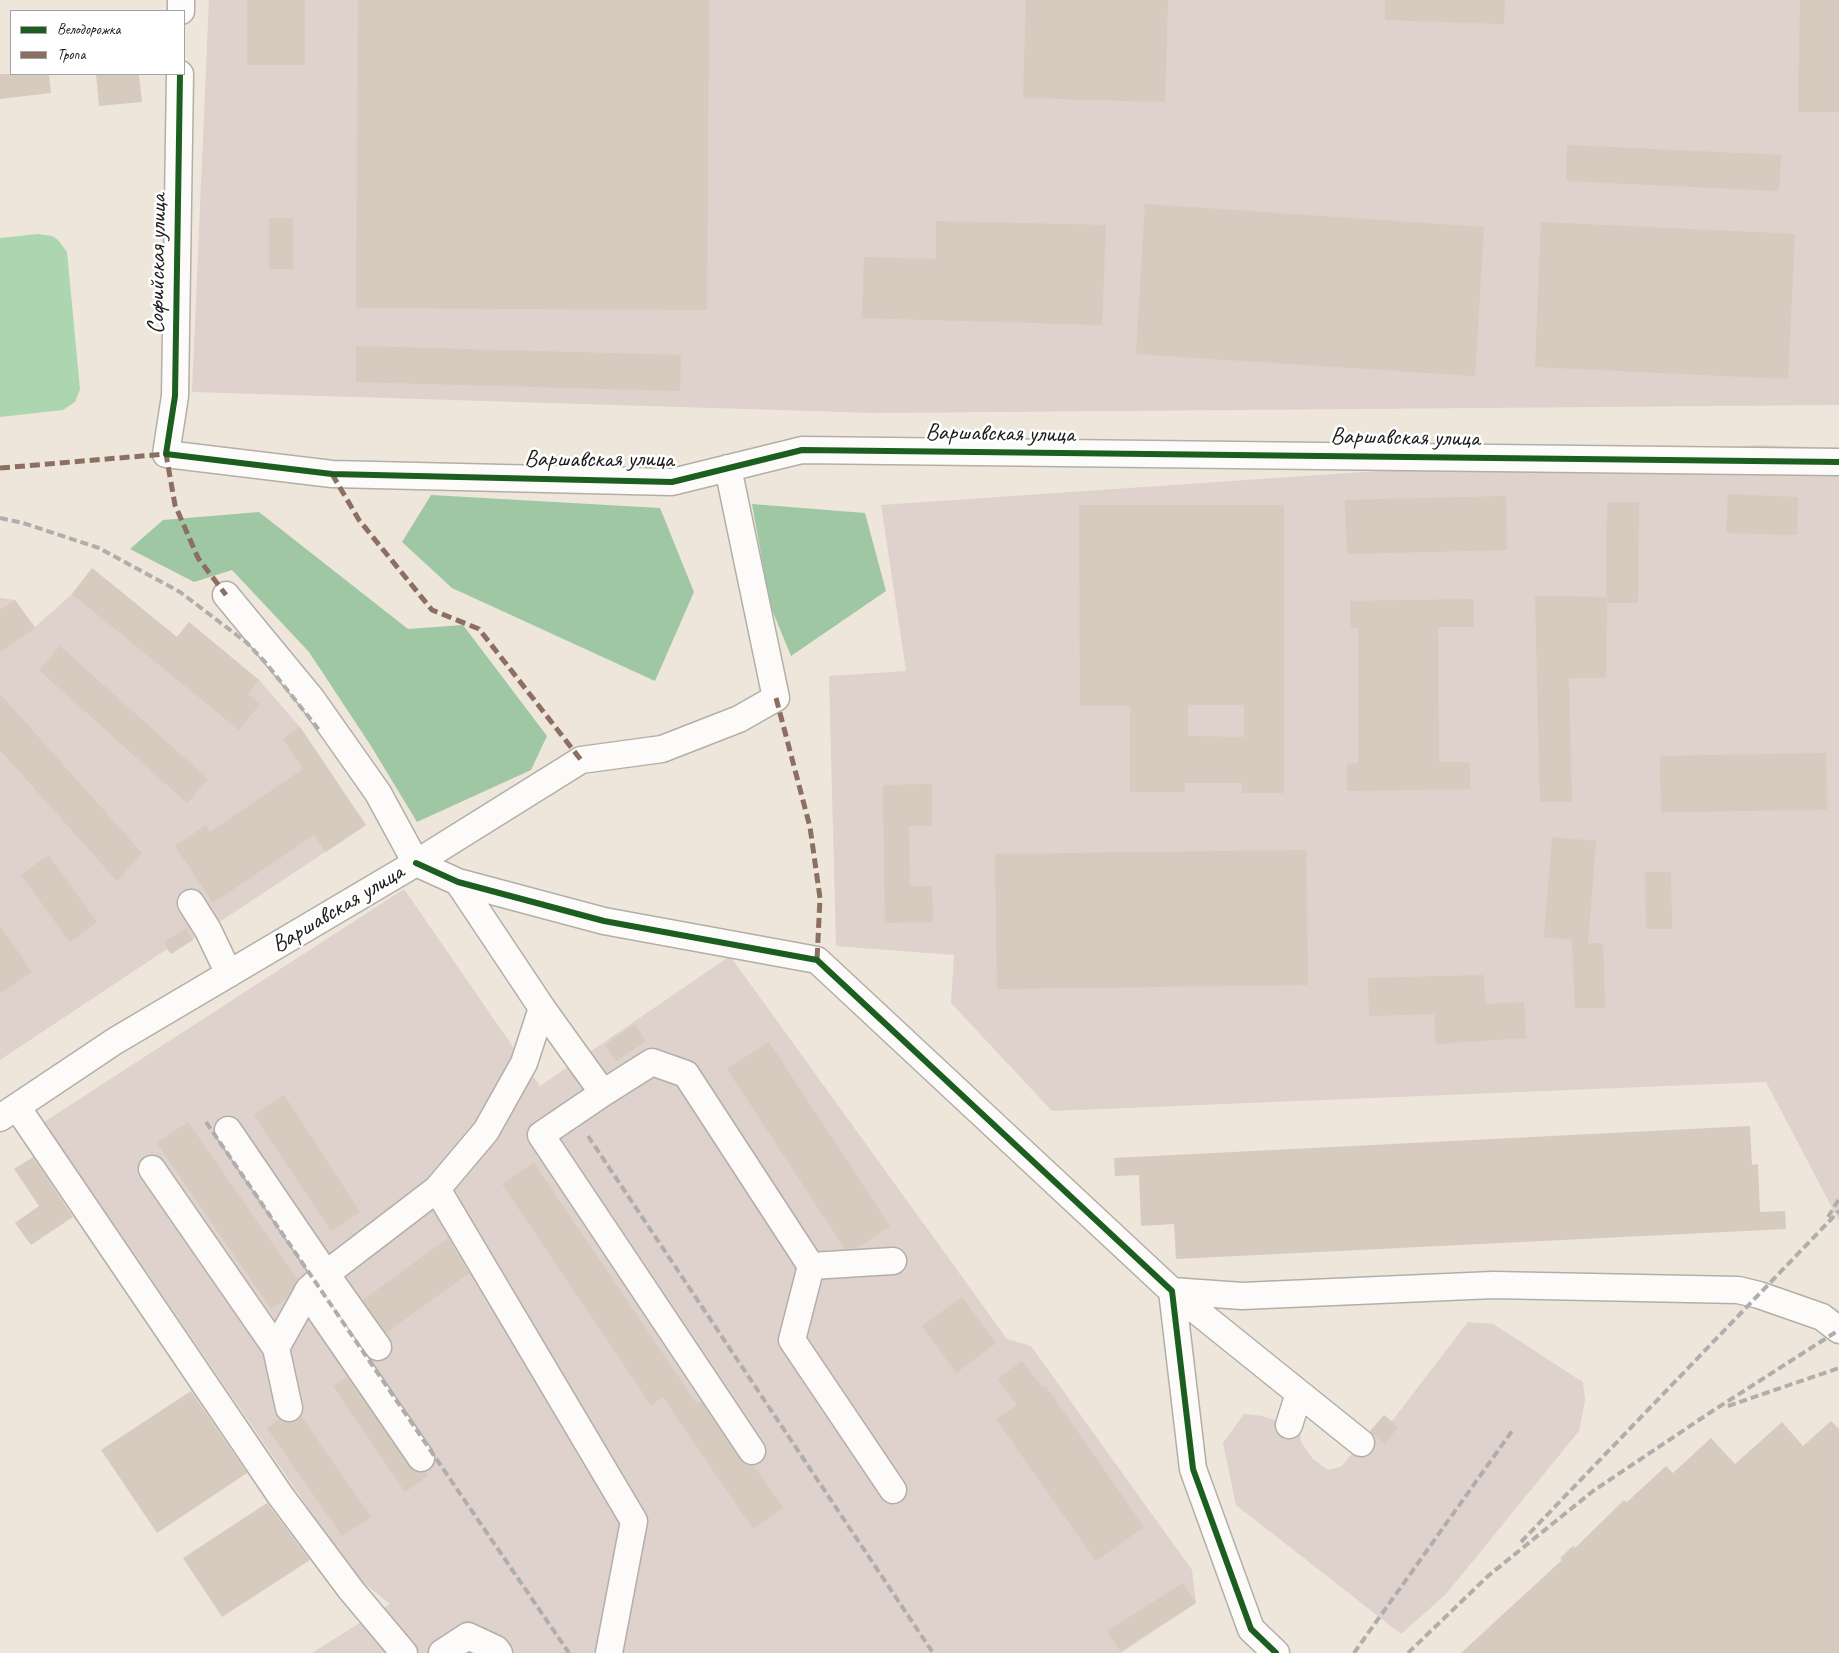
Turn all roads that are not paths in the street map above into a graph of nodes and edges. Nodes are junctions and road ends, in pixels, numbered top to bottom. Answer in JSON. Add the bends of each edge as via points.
{"nodes":[{"id":1,"x":180,"y":75,"type":"edge"},
{"id":2,"x":166,"y":454,"type":"joint"},
{"id":3,"x":1839,"y":462,"type":"edge"},
{"id":4,"x":728,"y":468,"type":"junction"},
{"id":5,"x":226,"y":596,"type":"dead end"},
{"id":6,"x":416,"y":863,"type":"junction"},
{"id":7,"x":458,"y":882,"type":"junction"},
{"id":8,"x":191,"y":903,"type":"dead end"},
{"id":9,"x":229,"y":974,"type":"junction"},
{"id":10,"x":542,"y":1008,"type":"junction"},
{"id":11,"x":603,"y":1093,"type":"junction"},
{"id":12,"x":9,"y":1112,"type":"edge"},
{"id":13,"x":228,"y":1130,"type":"dead end"},
{"id":14,"x":152,"y":1169,"type":"dead end"},
{"id":15,"x":437,"y":1189,"type":"junction"},
{"id":16,"x":893,"y":1261,"type":"dead end"},
{"id":17,"x":811,"y":1266,"type":"junction"},
{"id":18,"x":326,"y":1274,"type":"junction"},
{"id":19,"x":1172,"y":1291,"type":"junction"},
{"id":20,"x":307,"y":1292,"type":"junction"},
{"id":21,"x":1834,"y":1323,"type":"edge"},
{"id":22,"x":378,"y":1347,"type":"dead end"},
{"id":23,"x":276,"y":1348,"type":"junction"},
{"id":24,"x":1299,"y":1393,"type":"junction"},
{"id":25,"x":289,"y":1408,"type":"dead end"},
{"id":26,"x":1289,"y":1424,"type":"dead end"},
{"id":27,"x":1361,"y":1443,"type":"dead end"},
{"id":28,"x":752,"y":1451,"type":"dead end"},
{"id":29,"x":421,"y":1458,"type":"dead end"},
{"id":30,"x":894,"y":1490,"type":"dead end"},
{"id":31,"x":404,"y":1653,"type":"edge"},
{"id":32,"x":442,"y":1653,"type":"edge"},
{"id":33,"x":499,"y":1653,"type":"edge"},
{"id":34,"x":609,"y":1653,"type":"edge"},
{"id":35,"x":1276,"y":1653,"type":"edge"}],
"edges":[{"from":1,"to":2,"type":"street","name":"Софийская улица","via":[[175,396]]},
{"from":2,"to":4,"type":"street","name":"Варшавская улица","via":[[351,475],[672,482]]},
{"from":3,"to":4,"type":"street","name":"Варшавская улица","via":[[802,450]]},
{"from":4,"to":6,"type":"street","name":"Варшавская улица","via":[[776,698],[739,719],[662,749],[581,760]]},
{"from":5,"to":6,"type":"street","via":[[311,698],[372,785]]},
{"from":6,"to":7,"type":"street"},
{"from":6,"to":9,"type":"street","name":"Варшавская улица"},
{"from":7,"to":10,"type":"street"},
{"from":7,"to":19,"type":"street","via":[[604,921],[817,960]]},
{"from":8,"to":9,"type":"street"},
{"from":9,"to":12,"type":"street","name":"Варшавская улица","via":[[115,1041]]},
{"from":10,"to":11,"type":"street"},
{"from":10,"to":15,"type":"street","via":[[524,1063],[486,1131]]},
{"from":11,"to":17,"type":"street","via":[[652,1062],[686,1074]]},
{"from":11,"to":28,"type":"street","via":[[541,1135]]},
{"from":12,"to":31,"type":"street","via":[[280,1495],[351,1590]]},
{"from":13,"to":18,"type":"street"},
{"from":14,"to":23,"type":"street"},
{"from":15,"to":18,"type":"street"},
{"from":15,"to":34,"type":"street","via":[[634,1522]]},
{"from":16,"to":17,"type":"street"},
{"from":17,"to":30,"type":"street","via":[[792,1340]]},
{"from":18,"to":20,"type":"street"},
{"from":18,"to":22,"type":"street"},
{"from":19,"to":21,"type":"street","via":[[1242,1296],[1493,1285],[1738,1290]]},
{"from":19,"to":24,"type":"street"},
{"from":19,"to":35,"type":"street","via":[[1193,1469],[1252,1629]]},
{"from":20,"to":23,"type":"street"},
{"from":20,"to":29,"type":"street"},
{"from":23,"to":25,"type":"street"},
{"from":24,"to":26,"type":"street"},
{"from":24,"to":27,"type":"street"},
{"from":32,"to":33,"type":"street","via":[[468,1636]]}]}
